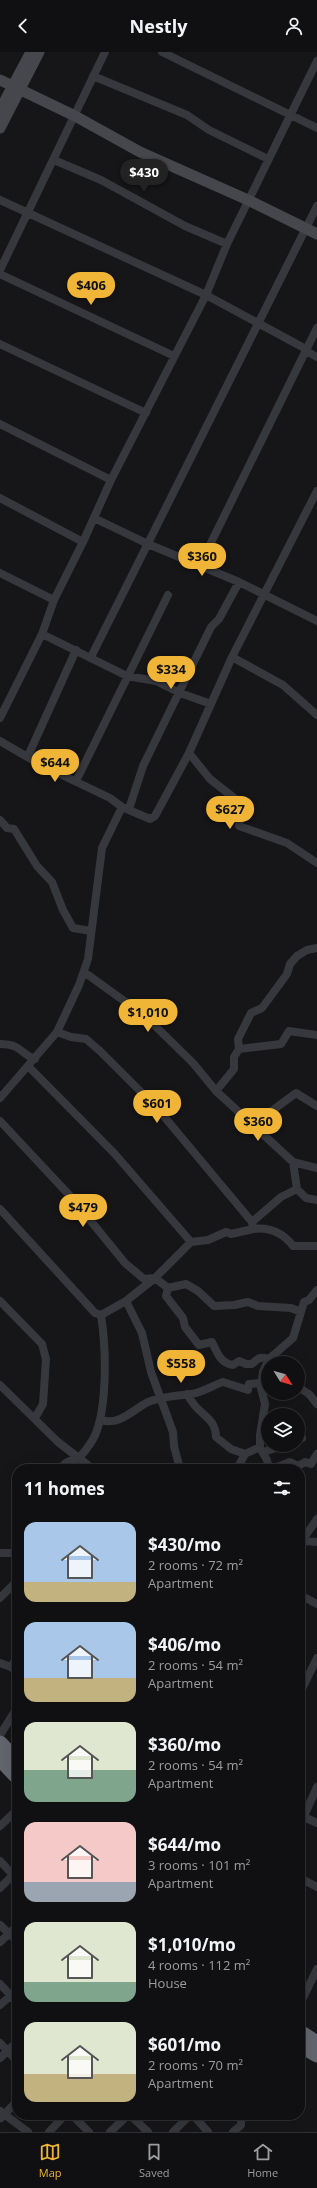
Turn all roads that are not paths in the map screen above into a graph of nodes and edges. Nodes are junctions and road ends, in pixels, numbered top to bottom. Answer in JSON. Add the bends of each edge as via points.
{"nodes":[{"id":1,"x":31,"y":52,"type":"edge"},
{"id":2,"x":39,"y":52,"type":"edge"},
{"id":3,"x":105,"y":52,"type":"edge"},
{"id":4,"x":162,"y":52,"type":"edge"},
{"id":5,"x":317,"y":61,"type":"edge"},
{"id":6,"x":93,"y":76,"type":"junction"},
{"id":7,"x":0,"y":80,"type":"edge"},
{"id":8,"x":16,"y":88,"type":"junction"},
{"id":9,"x":0,"y":110,"type":"edge"},
{"id":10,"x":290,"y":114,"type":"junction"},
{"id":11,"x":75,"y":116,"type":"junction"},
{"id":12,"x":0,"y":128,"type":"edge"},
{"id":13,"x":317,"y":128,"type":"edge"},
{"id":14,"x":268,"y":159,"type":"junction"},
{"id":15,"x":54,"y":160,"type":"junction"},
{"id":16,"x":0,"y":200,"type":"edge"},
{"id":17,"x":248,"y":200,"type":"junction"},
{"id":18,"x":317,"y":206,"type":"edge"},
{"id":19,"x":28,"y":214,"type":"junction"},
{"id":20,"x":305,"y":228,"type":"junction"},
{"id":21,"x":317,"y":234,"type":"edge"},
{"id":22,"x":227,"y":244,"type":"junction"},
{"id":23,"x":0,"y":270,"type":"edge"},
{"id":24,"x":0,"y":274,"type":"edge"},
{"id":25,"x":206,"y":295,"type":"junction"},
{"id":26,"x":257,"y":323,"type":"junction"},
{"id":27,"x":317,"y":328,"type":"edge"},
{"id":28,"x":0,"y":344,"type":"edge"},
{"id":29,"x":306,"y":350,"type":"junction"},
{"id":30,"x":174,"y":356,"type":"junction"},
{"id":31,"x":317,"y":357,"type":"edge"},
{"id":32,"x":146,"y":414,"type":"junction"},
{"id":33,"x":0,"y":424,"type":"edge"},
{"id":34,"x":111,"y":480,"type":"junction"},
{"id":35,"x":317,"y":492,"type":"edge"},
{"id":36,"x":0,"y":498,"type":"edge"},
{"id":37,"x":94,"y":518,"type":"junction"},
{"id":38,"x":83,"y":542,"type":"junction"},
{"id":39,"x":148,"y":544,"type":"junction"},
{"id":40,"x":200,"y":565,"type":"junction"},
{"id":41,"x":0,"y":573,"type":"edge"},
{"id":42,"x":239,"y":582,"type":"junction"},
{"id":43,"x":168,"y":595,"type":"dead end"},
{"id":44,"x":264,"y":596,"type":"junction"},
{"id":45,"x":54,"y":600,"type":"junction"},
{"id":46,"x":317,"y":621,"type":"edge"},
{"id":47,"x":42,"y":634,"type":"junction"},
{"id":48,"x":76,"y":650,"type":"junction"},
{"id":49,"x":91,"y":657,"type":"junction"},
{"id":50,"x":232,"y":657,"type":"junction"},
{"id":51,"x":127,"y":676,"type":"junction"},
{"id":52,"x":180,"y":694,"type":"junction"},
{"id":53,"x":211,"y":704,"type":"junction"},
{"id":54,"x":317,"y":715,"type":"edge"},
{"id":55,"x":0,"y":718,"type":"edge"},
{"id":56,"x":0,"y":741,"type":"edge"},
{"id":57,"x":189,"y":754,"type":"junction"},
{"id":58,"x":28,"y":756,"type":"junction"},
{"id":59,"x":76,"y":781,"type":"junction"},
{"id":60,"x":126,"y":808,"type":"junction"},
{"id":61,"x":0,"y":820,"type":"edge"},
{"id":62,"x":317,"y":863,"type":"edge"},
{"id":63,"x":91,"y":931,"type":"junction"},
{"id":64,"x":317,"y":948,"type":"edge"},
{"id":65,"x":84,"y":972,"type":"junction"},
{"id":66,"x":57,"y":1032,"type":"junction"},
{"id":67,"x":317,"y":1035,"type":"edge"},
{"id":68,"x":0,"y":1044,"type":"edge"},
{"id":69,"x":239,"y":1049,"type":"junction"},
{"id":70,"x":35,"y":1059,"type":"junction"},
{"id":71,"x":29,"y":1067,"type":"junction"},
{"id":72,"x":216,"y":1090,"type":"junction"},
{"id":73,"x":0,"y":1098,"type":"edge"},
{"id":74,"x":317,"y":1106,"type":"edge"},
{"id":75,"x":0,"y":1121,"type":"edge"},
{"id":76,"x":254,"y":1124,"type":"junction"},
{"id":77,"x":293,"y":1162,"type":"junction"},
{"id":78,"x":317,"y":1168,"type":"edge"},
{"id":79,"x":297,"y":1189,"type":"junction"},
{"id":80,"x":317,"y":1200,"type":"edge"},
{"id":81,"x":0,"y":1209,"type":"edge"},
{"id":82,"x":253,"y":1226,"type":"junction"},
{"id":83,"x":191,"y":1242,"type":"junction"},
{"id":84,"x":317,"y":1246,"type":"edge"},
{"id":85,"x":155,"y":1278,"type":"junction"},
{"id":86,"x":168,"y":1288,"type":"junction"},
{"id":87,"x":317,"y":1290,"type":"edge"},
{"id":88,"x":126,"y":1300,"type":"junction"},
{"id":89,"x":0,"y":1301,"type":"edge"},
{"id":90,"x":301,"y":1312,"type":"junction"},
{"id":91,"x":101,"y":1315,"type":"junction"},
{"id":92,"x":271,"y":1356,"type":"edge"},
{"id":93,"x":261,"y":1357,"type":"edge"},
{"id":94,"x":261,"y":1383,"type":"edge"},
{"id":95,"x":0,"y":1385,"type":"edge"},
{"id":96,"x":305,"y":1392,"type":"edge"},
{"id":97,"x":188,"y":1394,"type":"junction"},
{"id":98,"x":160,"y":1398,"type":"junction"},
{"id":99,"x":264,"y":1400,"type":"edge"},
{"id":100,"x":267,"y":1400,"type":"edge"},
{"id":101,"x":265,"y":1404,"type":"junction"},
{"id":102,"x":317,"y":1404,"type":"edge"},
{"id":103,"x":264,"y":1408,"type":"edge"},
{"id":104,"x":35,"y":1418,"type":"junction"},
{"id":105,"x":101,"y":1420,"type":"junction"},
{"id":106,"x":261,"y":1428,"type":"edge"},
{"id":107,"x":261,"y":1450,"type":"joint"},
{"id":108,"x":262,"y":1452,"type":"edge"},
{"id":109,"x":245,"y":1454,"type":"junction"},
{"id":110,"x":317,"y":1454,"type":"edge"},
{"id":111,"x":79,"y":1458,"type":"junction"},
{"id":112,"x":64,"y":1464,"type":"edge"},
{"id":113,"x":87,"y":1464,"type":"edge"},
{"id":114,"x":179,"y":1464,"type":"edge"},
{"id":115,"x":240,"y":1464,"type":"edge"},
{"id":116,"x":268,"y":1464,"type":"edge"},
{"id":117,"x":284,"y":1464,"type":"edge"},
{"id":118,"x":294,"y":1464,"type":"edge"},
{"id":119,"x":302,"y":1464,"type":"edge"},
{"id":120,"x":317,"y":1519,"type":"edge"},
{"id":121,"x":305,"y":1535,"type":"edge"},
{"id":122,"x":305,"y":1540,"type":"edge"},
{"id":123,"x":317,"y":1542,"type":"edge"},
{"id":124,"x":0,"y":1553,"type":"edge"},
{"id":125,"x":12,"y":1553,"type":"edge"},
{"id":126,"x":12,"y":1586,"type":"edge"},
{"id":127,"x":0,"y":1598,"type":"edge"},
{"id":128,"x":305,"y":1598,"type":"edge"},
{"id":129,"x":317,"y":1604,"type":"edge"},
{"id":130,"x":317,"y":1658,"type":"edge"},
{"id":131,"x":0,"y":1663,"type":"edge"},
{"id":132,"x":12,"y":1669,"type":"edge"},
{"id":133,"x":305,"y":1683,"type":"edge"},
{"id":134,"x":12,"y":1716,"type":"edge"},
{"id":135,"x":0,"y":1735,"type":"edge"},
{"id":136,"x":0,"y":1743,"type":"edge"},
{"id":137,"x":5,"y":1763,"type":"edge"},
{"id":138,"x":12,"y":1771,"type":"edge"},
{"id":139,"x":317,"y":1787,"type":"edge"},
{"id":140,"x":305,"y":1814,"type":"edge"},
{"id":141,"x":12,"y":1815,"type":"edge"},
{"id":142,"x":305,"y":1817,"type":"edge"},
{"id":143,"x":317,"y":1823,"type":"edge"},
{"id":144,"x":0,"y":1826,"type":"edge"},
{"id":145,"x":0,"y":1861,"type":"edge"},
{"id":146,"x":12,"y":1872,"type":"edge"},
{"id":147,"x":12,"y":1879,"type":"edge"},
{"id":148,"x":305,"y":1881,"type":"edge"},
{"id":149,"x":317,"y":1887,"type":"edge"},
{"id":150,"x":0,"y":1888,"type":"edge"},
{"id":151,"x":0,"y":1925,"type":"edge"},
{"id":152,"x":12,"y":1932,"type":"edge"},
{"id":153,"x":10,"y":1934,"type":"junction"},
{"id":154,"x":0,"y":1942,"type":"edge"},
{"id":155,"x":317,"y":1969,"type":"edge"},
{"id":156,"x":0,"y":1984,"type":"edge"},
{"id":157,"x":305,"y":1994,"type":"edge"},
{"id":158,"x":10,"y":1996,"type":"joint"},
{"id":159,"x":0,"y":2005,"type":"edge"},
{"id":160,"x":305,"y":2035,"type":"edge"},
{"id":161,"x":0,"y":2043,"type":"edge"},
{"id":162,"x":317,"y":2043,"type":"edge"},
{"id":163,"x":12,"y":2047,"type":"edge"},
{"id":164,"x":305,"y":2049,"type":"edge"},
{"id":165,"x":8,"y":2051,"type":"junction"},
{"id":166,"x":12,"y":2055,"type":"edge"},
{"id":167,"x":317,"y":2055,"type":"edge"},
{"id":168,"x":0,"y":2058,"type":"edge"},
{"id":169,"x":12,"y":2105,"type":"edge"},
{"id":170,"x":1,"y":2115,"type":"edge"},
{"id":171,"x":60,"y":2120,"type":"edge"},
{"id":172,"x":77,"y":2120,"type":"edge"},
{"id":173,"x":123,"y":2120,"type":"edge"},
{"id":174,"x":135,"y":2120,"type":"edge"},
{"id":175,"x":186,"y":2120,"type":"edge"},
{"id":176,"x":196,"y":2120,"type":"edge"},
{"id":177,"x":241,"y":2120,"type":"edge"},
{"id":178,"x":28,"y":2132,"type":"edge"},
{"id":179,"x":49,"y":2132,"type":"edge"},
{"id":180,"x":89,"y":2132,"type":"edge"},
{"id":181,"x":110,"y":2132,"type":"edge"},
{"id":182,"x":148,"y":2132,"type":"edge"},
{"id":183,"x":174,"y":2132,"type":"edge"},
{"id":184,"x":208,"y":2132,"type":"edge"},
{"id":185,"x":233,"y":2132,"type":"edge"}],
"edges":[{"from":1,"to":8,"type":"street"},
{"from":2,"to":8,"type":"street"},
{"from":3,"to":6,"type":"street"},
{"from":4,"to":10,"type":"street"},
{"from":5,"to":10,"type":"street"},
{"from":6,"to":11,"type":"street"},
{"from":6,"to":14,"type":"street","via":[[187,115],[209,130]]},
{"from":7,"to":8,"type":"street"},
{"from":8,"to":9,"type":"street"},
{"from":8,"to":11,"type":"street"},
{"from":8,"to":12,"type":"street"},
{"from":10,"to":13,"type":"street"},
{"from":10,"to":14,"type":"street"},
{"from":11,"to":15,"type":"street"},
{"from":11,"to":17,"type":"street","via":[[140,152]]},
{"from":14,"to":17,"type":"street"},
{"from":15,"to":19,"type":"street"},
{"from":15,"to":22,"type":"street","via":[[101,180],[184,226]]},
{"from":16,"to":19,"type":"street"},
{"from":17,"to":20,"type":"street"},
{"from":17,"to":22,"type":"street"},
{"from":18,"to":20,"type":"street"},
{"from":19,"to":23,"type":"street"},
{"from":19,"to":25,"type":"street"},
{"from":20,"to":21,"type":"street"},
{"from":20,"to":26,"type":"street"},
{"from":22,"to":25,"type":"street"},
{"from":24,"to":30,"type":"street"},
{"from":25,"to":26,"type":"street"},
{"from":25,"to":30,"type":"street"},
{"from":26,"to":29,"type":"street"},
{"from":26,"to":39,"type":"street"},
{"from":27,"to":29,"type":"street"},
{"from":28,"to":32,"type":"street"},
{"from":29,"to":31,"type":"street"},
{"from":29,"to":40,"type":"street"},
{"from":30,"to":32,"type":"street"},
{"from":32,"to":34,"type":"street"},
{"from":33,"to":34,"type":"street"},
{"from":34,"to":37,"type":"street"},
{"from":35,"to":44,"type":"street"},
{"from":36,"to":38,"type":"street"},
{"from":37,"to":38,"type":"street"},
{"from":37,"to":39,"type":"street"},
{"from":38,"to":45,"type":"street"},
{"from":39,"to":40,"type":"street"},
{"from":39,"to":49,"type":"street"},
{"from":40,"to":42,"type":"street"},
{"from":41,"to":45,"type":"street"},
{"from":42,"to":44,"type":"street"},
{"from":42,"to":52,"type":"street","via":[[219,619],[211,627]]},
{"from":43,"to":51,"type":"street"},
{"from":44,"to":46,"type":"street"},
{"from":44,"to":50,"type":"street"},
{"from":45,"to":47,"type":"street"},
{"from":47,"to":48,"type":"street"},
{"from":47,"to":55,"type":"street"},
{"from":48,"to":49,"type":"street"},
{"from":48,"to":58,"type":"street"},
{"from":49,"to":51,"type":"street"},
{"from":50,"to":53,"type":"street"},
{"from":50,"to":54,"type":"street","via":[[284,685]]},
{"from":51,"to":52,"type":"street","via":[[156,681]]},
{"from":51,"to":59,"type":"street"},
{"from":52,"to":53,"type":"street"},
{"from":52,"to":60,"type":"street","via":[[143,766]]},
{"from":53,"to":57,"type":"street"},
{"from":56,"to":58,"type":"street"},
{"from":57,"to":60,"type":"street","via":[[155,816],[150,819]]},
{"from":57,"to":62,"type":"street","via":[[210,779],[243,805],[239,826],[287,843]]},
{"from":58,"to":59,"type":"street"},
{"from":59,"to":60,"type":"street"},
{"from":60,"to":63,"type":"street","via":[[102,848]]},
{"from":61,"to":63,"type":"street","via":[[8,828],[14,829],[37,866],[52,882],[72,928]]},
{"from":63,"to":65,"type":"street"},
{"from":64,"to":69,"type":"street","via":[[297,956],[262,1008],[251,1013],[238,1039]]},
{"from":65,"to":66,"type":"street"},
{"from":65,"to":72,"type":"street","via":[[145,1016],[193,1063]]},
{"from":66,"to":70,"type":"street"},
{"from":66,"to":82,"type":"street","via":[[86,1039],[100,1051],[157,1108]]},
{"from":67,"to":69,"type":"street","via":[[293,1031],[288,1032],[281,1044]]},
{"from":68,"to":70,"type":"street","via":[[20,1048]]},
{"from":69,"to":72,"type":"street","via":[[234,1057],[234,1069]]},
{"from":70,"to":71,"type":"street"},
{"from":71,"to":73,"type":"street"},
{"from":71,"to":83,"type":"street","via":[[114,1152]]},
{"from":72,"to":76,"type":"street"},
{"from":74,"to":76,"type":"street","via":[[296,1093]]},
{"from":75,"to":85,"type":"street","via":[[72,1198],[126,1263],[144,1279]]},
{"from":76,"to":77,"type":"street"},
{"from":77,"to":78,"type":"street"},
{"from":77,"to":79,"type":"street"},
{"from":79,"to":80,"type":"street","via":[[306,1198]]},
{"from":79,"to":82,"type":"street","via":[[281,1197]]},
{"from":81,"to":91,"type":"street","via":[[95,1313]]},
{"from":82,"to":83,"type":"street","via":[[231,1234],[226,1232],[208,1240]]},
{"from":82,"to":84,"type":"street","via":[[266,1228],[288,1239],[294,1246]]},
{"from":83,"to":85,"type":"street"},
{"from":85,"to":86,"type":"street"},
{"from":85,"to":88,"type":"street"},
{"from":86,"to":90,"type":"street","via":[[186,1284],[214,1306],[234,1306],[248,1302],[258,1306],[291,1308]]},
{"from":86,"to":93,"type":"street","via":[[166,1296],[199,1345],[212,1342],[226,1364],[233,1365],[239,1361],[252,1364]]},
{"from":87,"to":90,"type":"street","via":[[304,1302]]},
{"from":88,"to":91,"type":"street"},
{"from":88,"to":98,"type":"street","via":[[142,1333]]},
{"from":89,"to":104,"type":"street","via":[[42,1344],[46,1373],[43,1404]]},
{"from":90,"to":92,"type":"street","via":[[293,1338]]},
{"from":91,"to":105,"type":"street","via":[[105,1339]]},
{"from":94,"to":97,"type":"street","via":[[248,1384],[248,1390],[223,1382]]},
{"from":95,"to":104,"type":"street"},
{"from":96,"to":102,"type":"street"},
{"from":97,"to":98,"type":"street"},
{"from":97,"to":109,"type":"street","via":[[196,1408],[208,1416],[216,1429],[216,1437],[231,1449]]},
{"from":98,"to":105,"type":"street","via":[[146,1402],[126,1417],[108,1422]]},
{"from":98,"to":114,"type":"street","via":[[173,1432]]},
{"from":99,"to":101,"type":"street"},
{"from":100,"to":101,"type":"street"},
{"from":101,"to":103,"type":"street"},
{"from":104,"to":111,"type":"street","via":[[58,1442]]},
{"from":105,"to":111,"type":"street","via":[[90,1444]]},
{"from":106,"to":107,"type":"street"},
{"from":107,"to":109,"type":"street"},
{"from":108,"to":116,"type":"street"},
{"from":109,"to":115,"type":"street"},
{"from":110,"to":119,"type":"street","via":[[311,1464]]},
{"from":111,"to":112,"type":"street"},
{"from":111,"to":113,"type":"street"},
{"from":117,"to":118,"type":"street"},
{"from":120,"to":121,"type":"street"},
{"from":122,"to":123,"type":"street"},
{"from":124,"to":125,"type":"street"},
{"from":126,"to":127,"type":"street"},
{"from":128,"to":129,"type":"street"},
{"from":130,"to":133,"type":"street"},
{"from":131,"to":132,"type":"street"},
{"from":134,"to":135,"type":"street"},
{"from":136,"to":137,"type":"highway"},
{"from":137,"to":138,"type":"highway"},
{"from":139,"to":140,"type":"street"},
{"from":141,"to":144,"type":"street"},
{"from":142,"to":143,"type":"street"},
{"from":145,"to":146,"type":"street"},
{"from":147,"to":150,"type":"street"},
{"from":148,"to":149,"type":"street"},
{"from":151,"to":153,"type":"street"},
{"from":152,"to":153,"type":"street"},
{"from":153,"to":154,"type":"street"},
{"from":155,"to":157,"type":"street"},
{"from":156,"to":158,"type":"street"},
{"from":158,"to":159,"type":"street"},
{"from":160,"to":162,"type":"highway"},
{"from":161,"to":165,"type":"street"},
{"from":163,"to":165,"type":"street"},
{"from":164,"to":167,"type":"highway"},
{"from":165,"to":166,"type":"street"},
{"from":165,"to":168,"type":"street"},
{"from":169,"to":170,"type":"street"},
{"from":170,"to":178,"type":"street"},
{"from":171,"to":179,"type":"street"},
{"from":172,"to":180,"type":"street"},
{"from":173,"to":181,"type":"street"},
{"from":174,"to":182,"type":"street"},
{"from":175,"to":183,"type":"street"},
{"from":176,"to":184,"type":"street"},
{"from":177,"to":185,"type":"street","via":[[241,2125]]}]}
